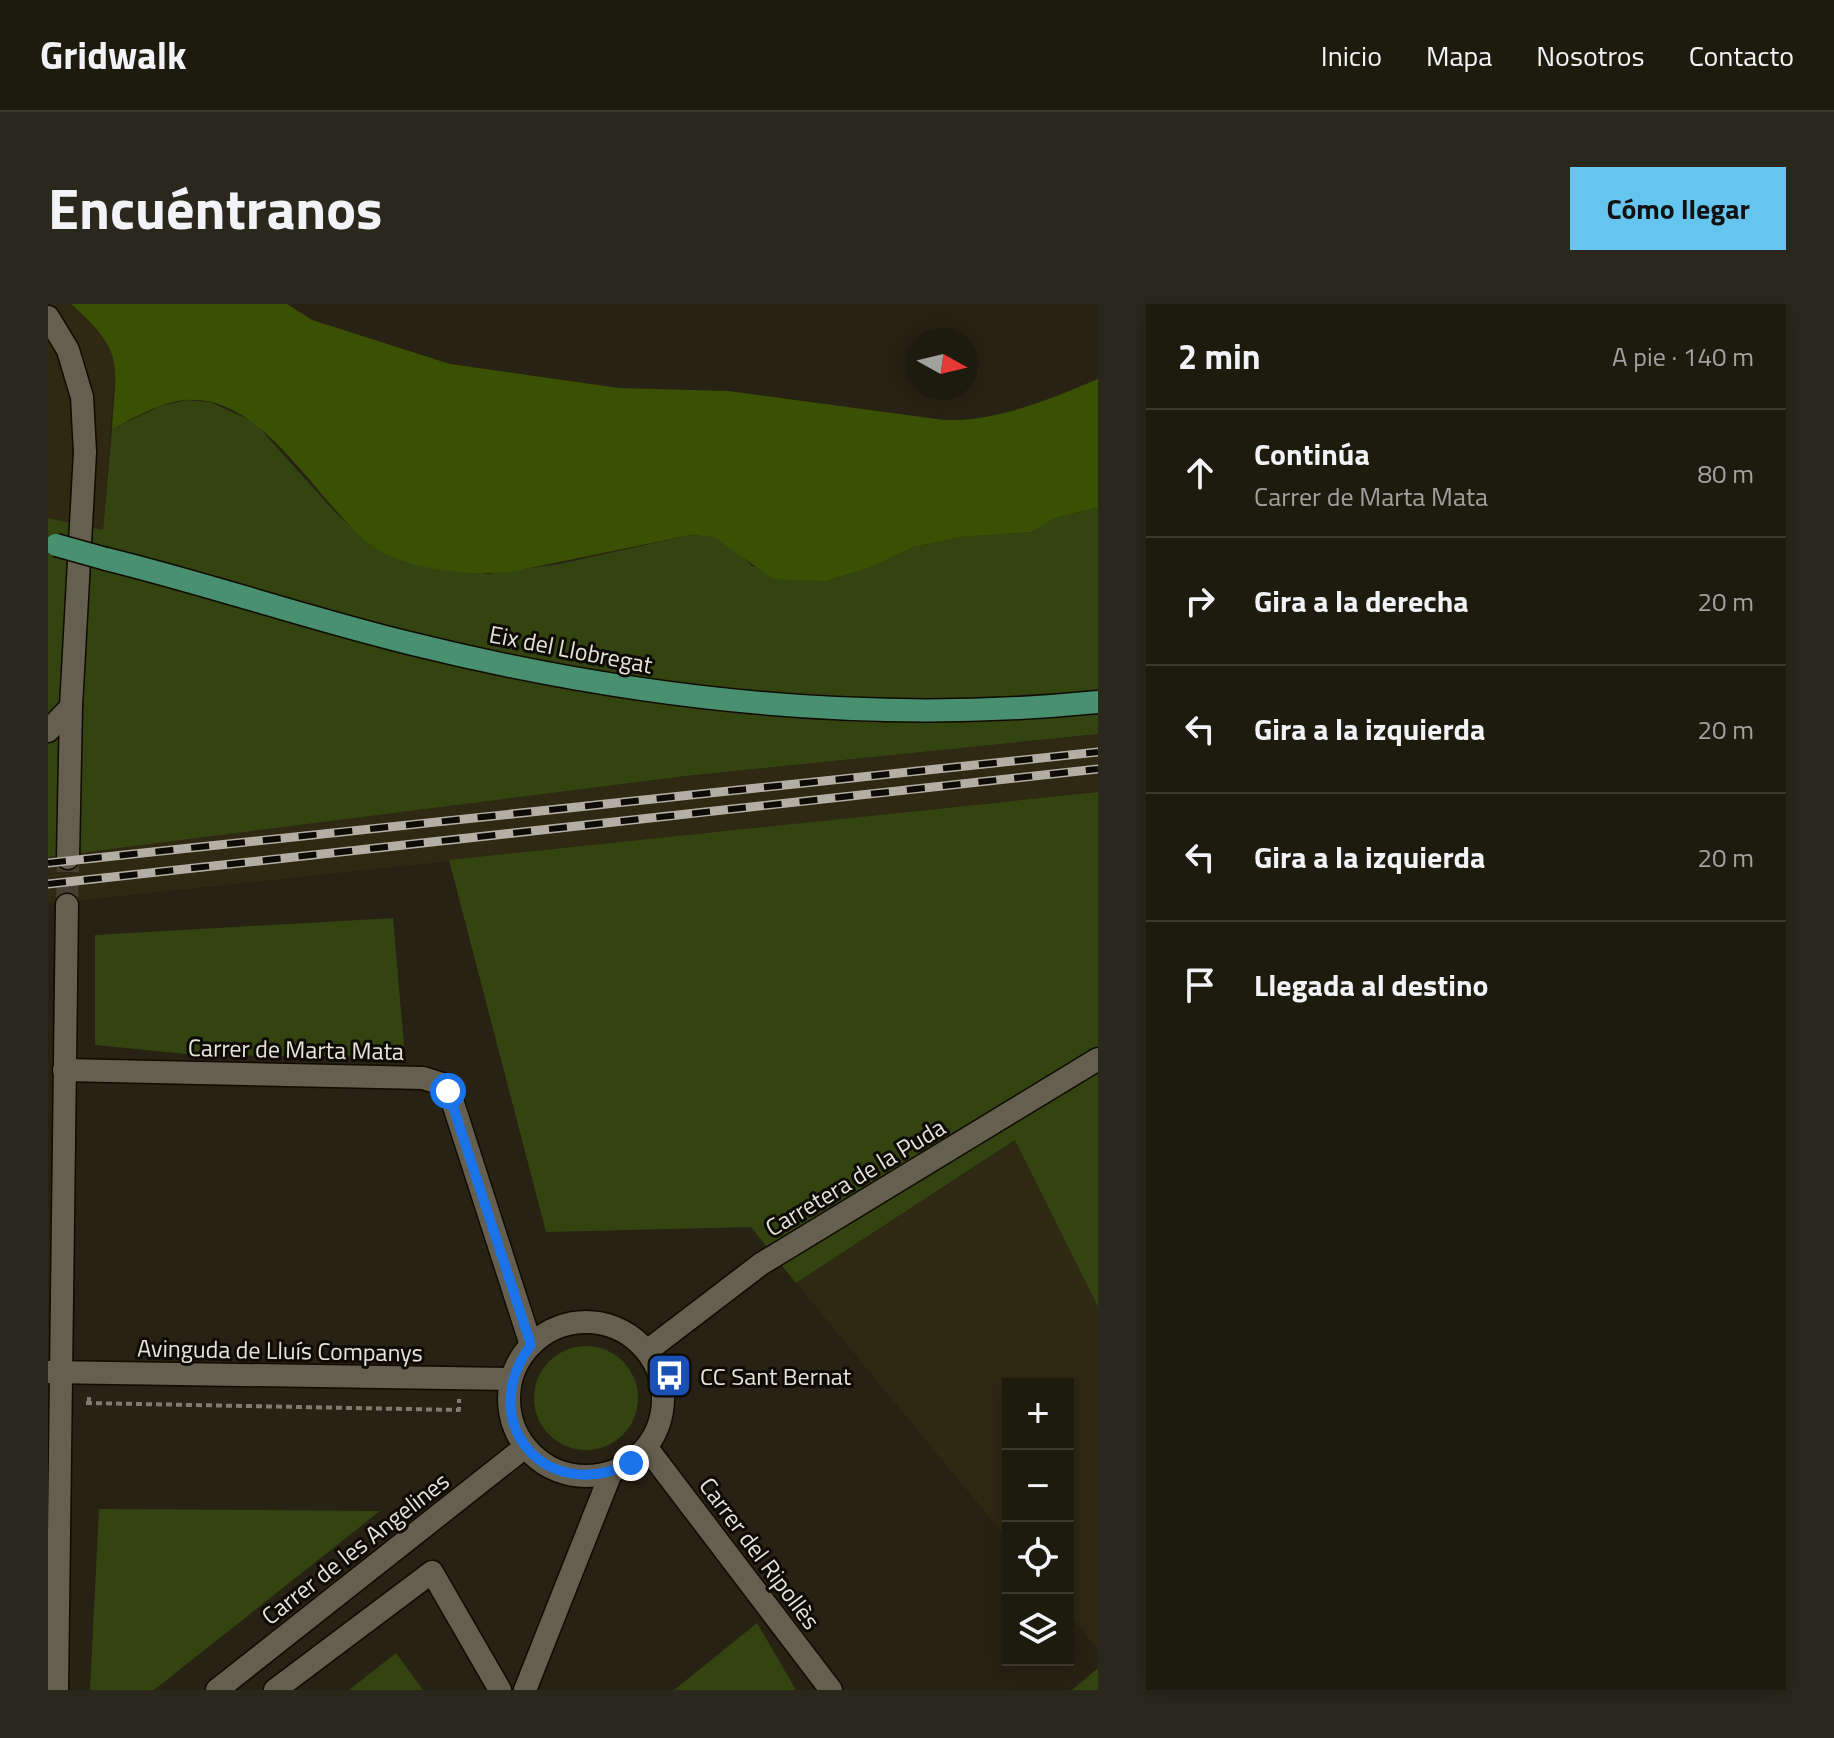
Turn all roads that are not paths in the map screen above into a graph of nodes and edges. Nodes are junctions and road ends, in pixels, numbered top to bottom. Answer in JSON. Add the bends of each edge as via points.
{"nodes":[{"id":1,"x":48,"y":317,"type":"edge"},
{"id":2,"x":52,"y":544,"type":"edge"},
{"id":3,"x":1098,"y":702,"type":"edge"},
{"id":4,"x":71,"y":707,"type":"junction"},
{"id":5,"x":48,"y":731,"type":"edge"},
{"id":6,"x":68,"y":858,"type":"tunnel mouth"},
{"id":7,"x":67,"y":905,"type":"tunnel mouth"},
{"id":8,"x":1098,"y":1059,"type":"edge"},
{"id":9,"x":64,"y":1070,"type":"junction"},
{"id":10,"x":531,"y":1345,"type":"junction"},
{"id":11,"x":647,"y":1351,"type":"junction"},
{"id":12,"x":54,"y":1372,"type":"edge"},
{"id":13,"x":511,"y":1379,"type":"junction"},
{"id":14,"x":525,"y":1447,"type":"junction"},
{"id":15,"x":647,"y":1448,"type":"junction"},
{"id":16,"x":611,"y":1473,"type":"junction"},
{"id":17,"x":57,"y":1690,"type":"edge"},
{"id":18,"x":217,"y":1690,"type":"edge"},
{"id":19,"x":275,"y":1690,"type":"edge"},
{"id":20,"x":500,"y":1690,"type":"edge"},
{"id":21,"x":525,"y":1690,"type":"edge"},
{"id":22,"x":831,"y":1690,"type":"edge"}],
"edges":[{"from":1,"to":4,"type":"street","via":[[68,350],[82,397],[85,452]]},
{"from":2,"to":3,"type":"main road","name":"Eix del Llobregat","bridge":true,"via":[[409,643],[673,695],[911,711]]},
{"from":4,"to":5,"type":"street"},
{"from":4,"to":6,"type":"street"},
{"from":7,"to":9,"type":"street"},
{"from":8,"to":11,"type":"street","name":"Carretera de la Puda","via":[[761,1264]]},
{"from":9,"to":10,"type":"street","name":"Carrer de Marta Mata","via":[[423,1078],[442,1084],[452,1100]]},
{"from":9,"to":12,"type":"street"},
{"from":10,"to":11,"type":"street","via":[[568,1324],[590,1322],[631,1336]]},
{"from":10,"to":13,"type":"street"},
{"from":11,"to":15,"type":"street","via":[[660,1373],[664,1399]]},
{"from":12,"to":13,"type":"street","name":"Avinguda de Lluís Companys"},
{"from":12,"to":17,"type":"street","via":[[60,1403]]},
{"from":13,"to":14,"type":"street","via":[[511,1415]]},
{"from":14,"to":16,"type":"street","via":[[564,1474]]},
{"from":14,"to":18,"type":"street","name":"Carrer de les Angelines"},
{"from":15,"to":16,"type":"street"},
{"from":15,"to":22,"type":"street","name":"Carrer del Ripollès"},
{"from":16,"to":21,"type":"street"},
{"from":19,"to":20,"type":"street","via":[[432,1572]]}]}
